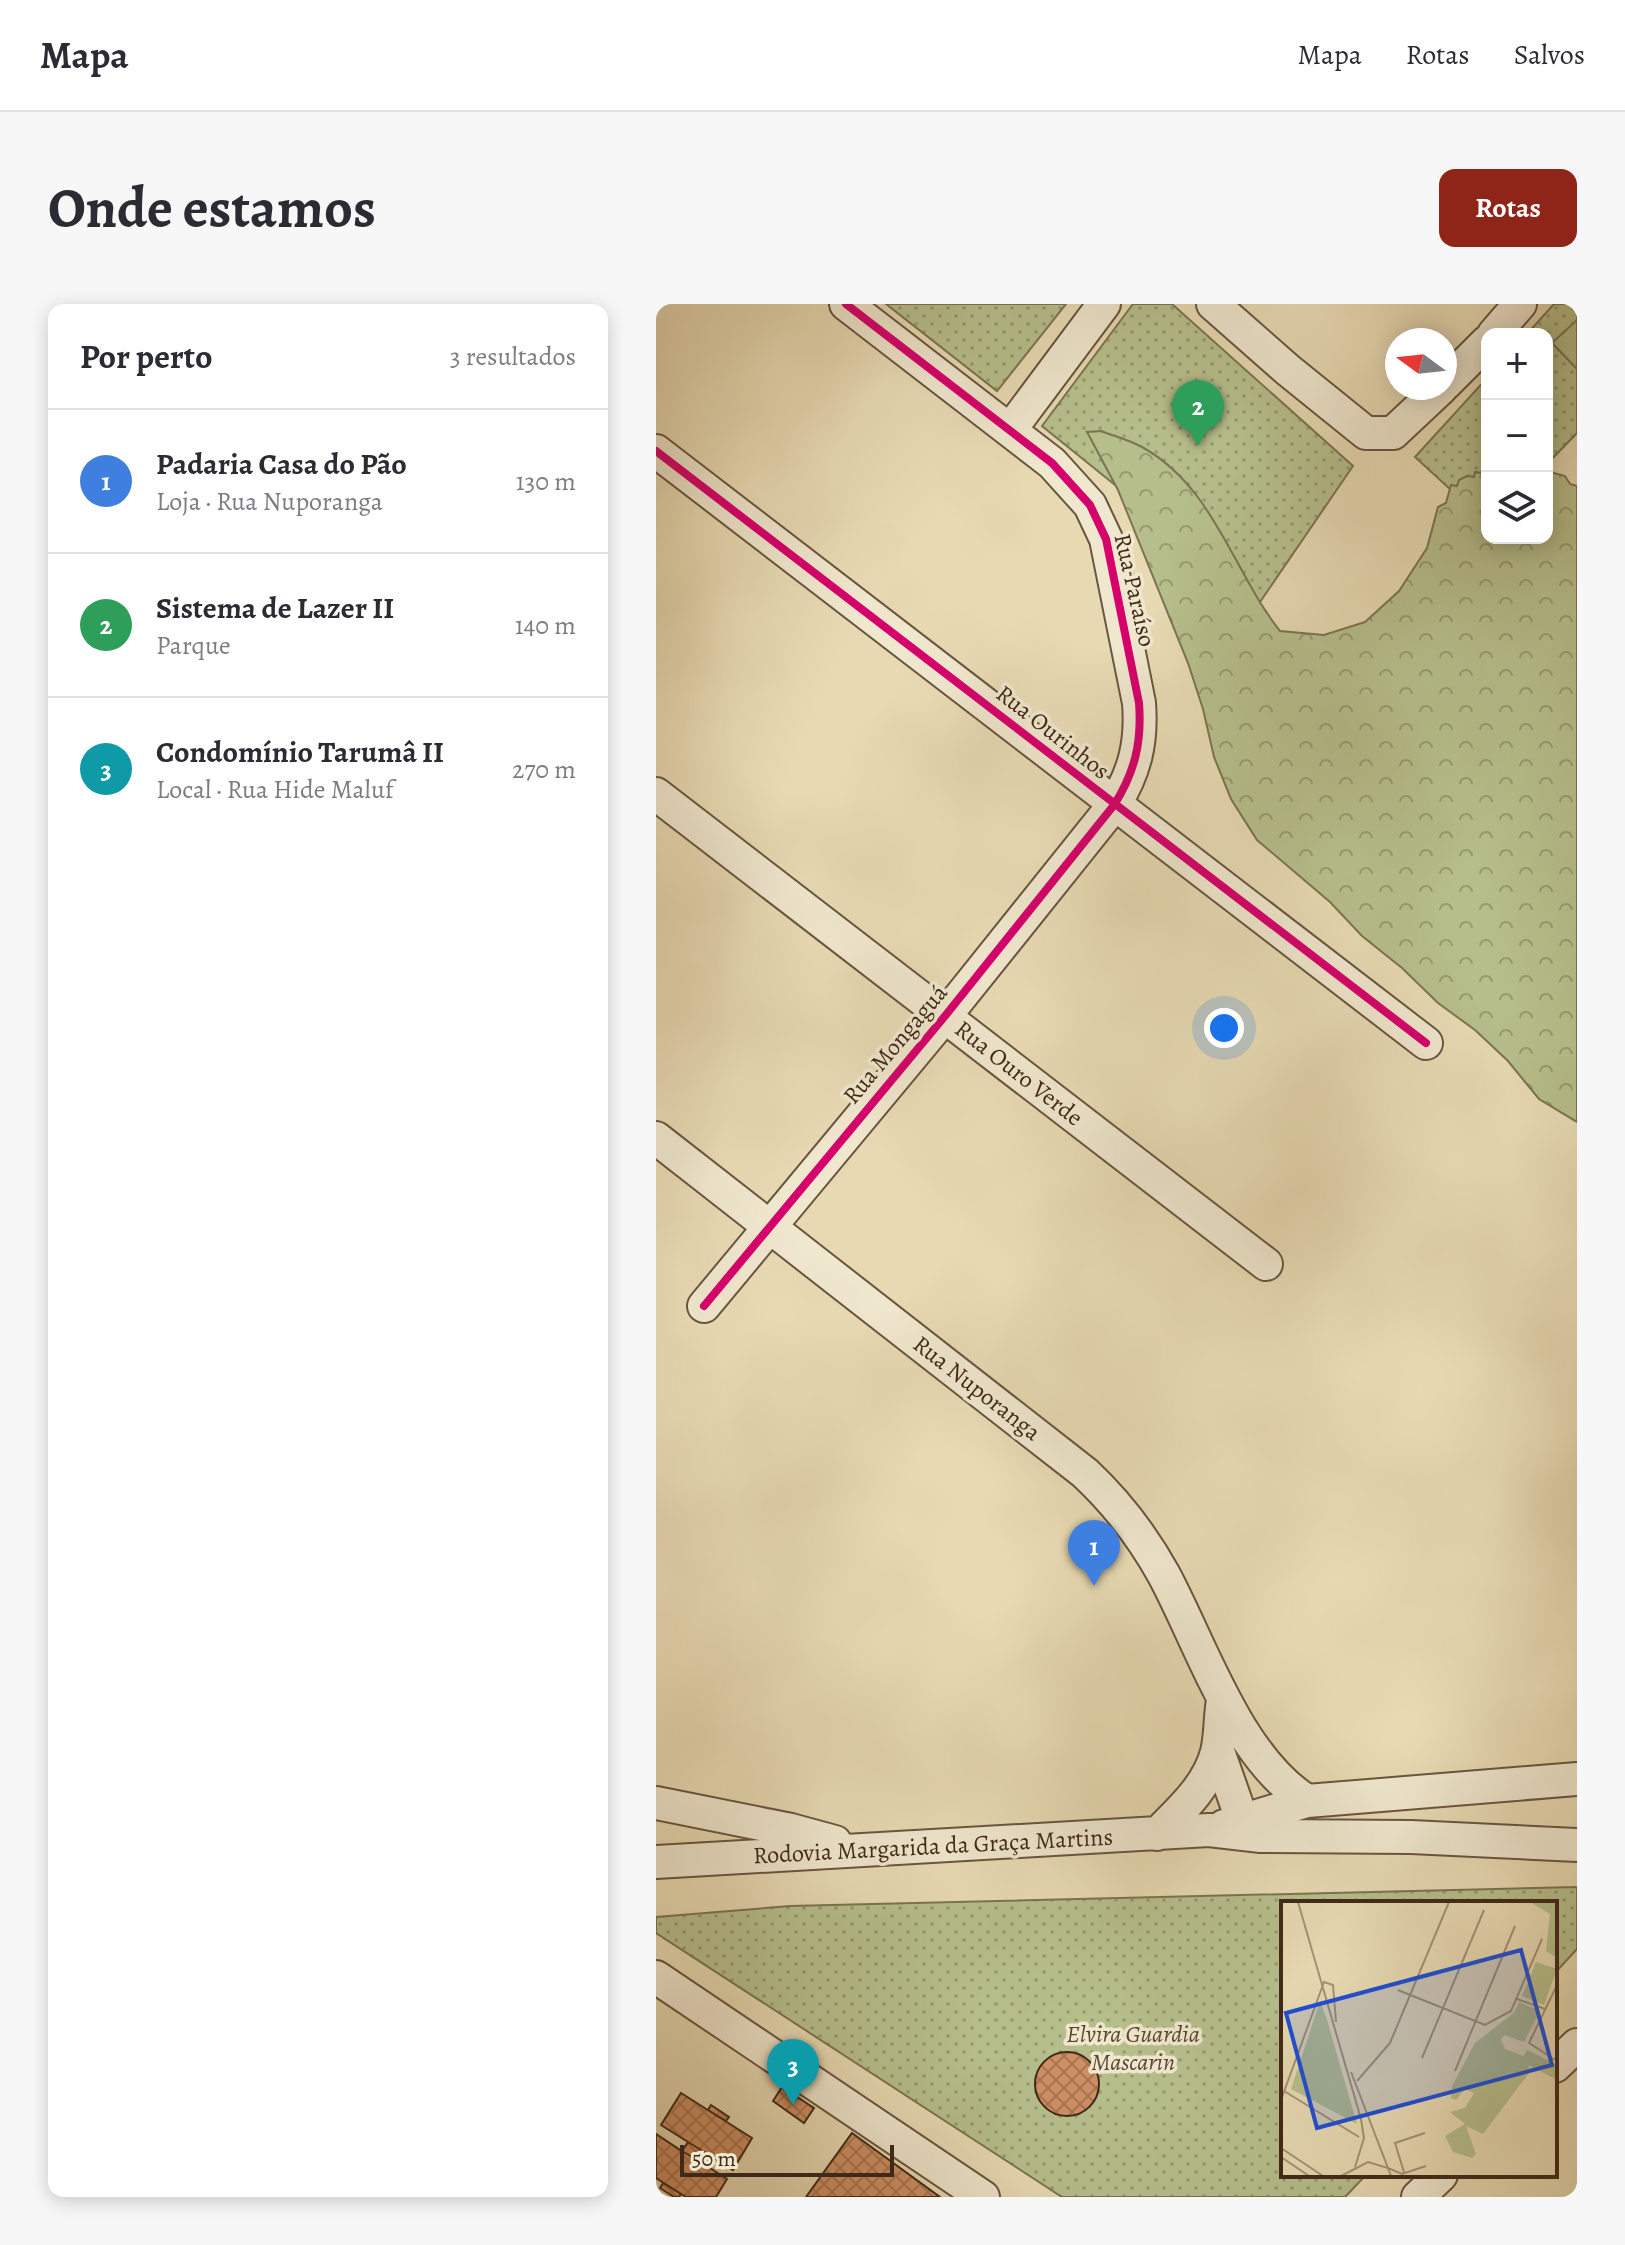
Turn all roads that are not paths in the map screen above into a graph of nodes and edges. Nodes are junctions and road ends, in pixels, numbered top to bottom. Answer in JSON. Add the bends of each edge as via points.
{"nodes":[{"id":1,"x":846,"y":304,"type":"edge"},
{"id":2,"x":1104,"y":304,"type":"edge"},
{"id":3,"x":1213,"y":304,"type":"edge"},
{"id":4,"x":1520,"y":304,"type":"edge"},
{"id":5,"x":1499,"y":328,"type":"edge"},
{"id":6,"x":1481,"y":348,"type":"edge"},
{"id":7,"x":1457,"y":372,"type":"edge"},
{"id":8,"x":1428,"y":400,"type":"edge"},
{"id":9,"x":1010,"y":430,"type":"junction"},
{"id":10,"x":656,"y":451,"type":"edge"},
{"id":11,"x":656,"y":794,"type":"edge"},
{"id":12,"x":1114,"y":805,"type":"junction"},
{"id":13,"x":945,"y":1016,"type":"junction"},
{"id":14,"x":1426,"y":1043,"type":"dead end"},
{"id":15,"x":656,"y":1138,"type":"edge"},
{"id":16,"x":770,"y":1225,"type":"junction"},
{"id":17,"x":1266,"y":1264,"type":"dead end"},
{"id":18,"x":704,"y":1306,"type":"dead end"},
{"id":19,"x":1223,"y":1700,"type":"junction"},
{"id":20,"x":1218,"y":1751,"type":"junction"},
{"id":21,"x":1577,"y":1779,"type":"edge"},
{"id":22,"x":1307,"y":1801,"type":"junction"},
{"id":23,"x":656,"y":1803,"type":"edge"},
{"id":24,"x":1245,"y":1827,"type":"junction"},
{"id":25,"x":1157,"y":1834,"type":"junction"},
{"id":26,"x":1577,"y":1845,"type":"edge"},
{"id":27,"x":857,"y":1849,"type":"junction"},
{"id":28,"x":656,"y":1862,"type":"edge"},
{"id":29,"x":656,"y":1977,"type":"edge"},
{"id":30,"x":1577,"y":2045,"type":"edge"},
{"id":31,"x":1557,"y":2064,"type":"edge"},
{"id":32,"x":1439,"y":2177,"type":"edge"},
{"id":33,"x":983,"y":2197,"type":"edge"},
{"id":34,"x":1418,"y":2197,"type":"edge"}],
"edges":[{"from":1,"to":9,"type":"street","name":"Rua Paraíso"},
{"from":2,"to":9,"type":"street"},
{"from":3,"to":8,"type":"street","via":[[1366,433],[1393,433]]},
{"from":4,"to":5,"type":"street"},
{"from":6,"to":7,"type":"street"},
{"from":9,"to":12,"type":"street","name":"Rua Paraíso","via":[[1052,463],[1090,505],[1106,539],[1141,728],[1137,757]]},
{"from":10,"to":12,"type":"street","name":"Rua Ourinhos"},
{"from":11,"to":13,"type":"street","name":"Rua Ouro Verde"},
{"from":12,"to":13,"type":"street","name":"Rua Mongaguá"},
{"from":12,"to":14,"type":"street","name":"Rua Ourinhos"},
{"from":13,"to":16,"type":"street","name":"Rua Mongaguá"},
{"from":13,"to":17,"type":"street","name":"Rua Ouro Verde"},
{"from":15,"to":16,"type":"street","name":"Rua Nuporanga"},
{"from":16,"to":18,"type":"street","name":"Rua Mongaguá"},
{"from":16,"to":19,"type":"street","name":"Rua Nuporanga","via":[[1108,1495],[1163,1573]]},
{"from":19,"to":20,"type":"street","name":"Rua Nuporanga"},
{"from":19,"to":22,"type":"street","name":"Rua Nuporanga","via":[[1268,1766]]},
{"from":20,"to":24,"type":"street"},
{"from":20,"to":25,"type":"street","name":"Rua Nuporanga","via":[[1201,1788]]},
{"from":21,"to":22,"type":"street","name":"Rodovia Margarida da Graça Martins"},
{"from":22,"to":24,"type":"street","name":"Rodovia Margarida da Graça Martins"},
{"from":23,"to":27,"type":"street"},
{"from":24,"to":25,"type":"street","name":"Rodovia Margarida da Graça Martins"},
{"from":24,"to":26,"type":"street","name":"Rodovia Margarida da Graça Martins"},
{"from":25,"to":27,"type":"street","name":"Rodovia Margarida da Graça Martins"},
{"from":27,"to":28,"type":"street","name":"Rodovia Margarida da Graça Martins"},
{"from":29,"to":33,"type":"street"},
{"from":30,"to":31,"type":"street"},
{"from":32,"to":34,"type":"street"}]}
